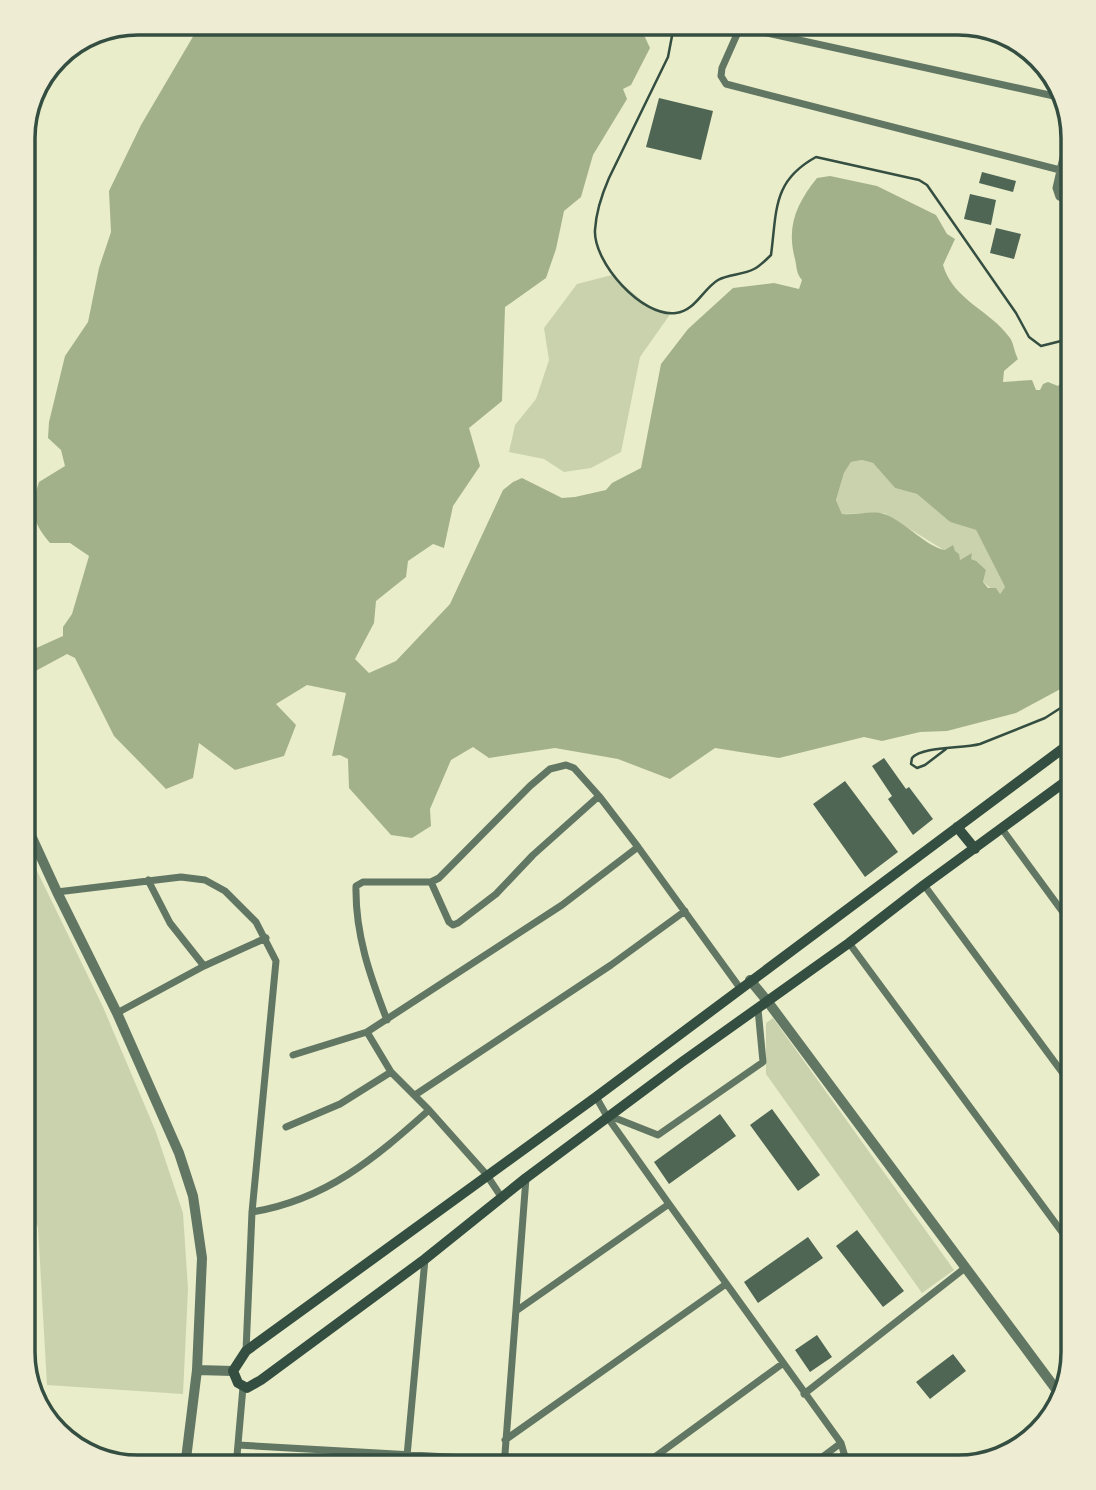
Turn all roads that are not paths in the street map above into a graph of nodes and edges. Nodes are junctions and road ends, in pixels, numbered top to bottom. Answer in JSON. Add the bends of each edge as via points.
{"nodes":[{"id":1,"x":737,"y":35,"type":"edge"},
{"id":2,"x":785,"y":35,"type":"edge"},
{"id":3,"x":1052,"y":96,"type":"edge"},
{"id":4,"x":1061,"y":166,"type":"edge"},
{"id":5,"x":1060,"y":170,"type":"junction"},
{"id":6,"x":1061,"y":197,"type":"edge"},
{"id":7,"x":1061,"y":750,"type":"edge"},
{"id":8,"x":1061,"y":785,"type":"edge"},
{"id":9,"x":599,"y":796,"type":"junction"},
{"id":10,"x":957,"y":827,"type":"junction"},
{"id":11,"x":1002,"y":830,"type":"junction"},
{"id":12,"x":35,"y":844,"type":"edge"},
{"id":13,"x":638,"y":847,"type":"junction"},
{"id":14,"x":975,"y":849,"type":"junction"},
{"id":15,"x":148,"y":880,"type":"junction"},
{"id":16,"x":432,"y":882,"type":"junction"},
{"id":17,"x":923,"y":885,"type":"junction"},
{"id":18,"x":57,"y":892,"type":"junction"},
{"id":19,"x":1061,"y":910,"type":"edge"},
{"id":20,"x":685,"y":911,"type":"junction"},
{"id":21,"x":266,"y":938,"type":"junction"},
{"id":22,"x":849,"y":943,"type":"junction"},
{"id":23,"x":204,"y":966,"type":"junction"},
{"id":24,"x":750,"y":981,"type":"junction"},
{"id":25,"x":740,"y":988,"type":"junction"},
{"id":26,"x":768,"y":1002,"type":"junction"},
{"id":27,"x":758,"y":1009,"type":"junction"},
{"id":28,"x":117,"y":1013,"type":"junction"},
{"id":29,"x":387,"y":1020,"type":"junction"},
{"id":30,"x":366,"y":1032,"type":"junction"},
{"id":31,"x":293,"y":1055,"type":"dead end"},
{"id":32,"x":1061,"y":1071,"type":"edge"},
{"id":33,"x":391,"y":1072,"type":"junction"},
{"id":34,"x":415,"y":1095,"type":"junction"},
{"id":35,"x":596,"y":1097,"type":"junction"},
{"id":36,"x":429,"y":1110,"type":"junction"},
{"id":37,"x":609,"y":1117,"type":"junction"},
{"id":38,"x":286,"y":1127,"type":"dead end"},
{"id":39,"x":486,"y":1174,"type":"junction"},
{"id":40,"x":526,"y":1178,"type":"junction"},
{"id":41,"x":502,"y":1198,"type":"junction"},
{"id":42,"x":669,"y":1204,"type":"junction"},
{"id":43,"x":252,"y":1212,"type":"junction"},
{"id":44,"x":1061,"y":1231,"type":"edge"},
{"id":45,"x":425,"y":1259,"type":"junction"},
{"id":46,"x":965,"y":1268,"type":"junction"},
{"id":47,"x":726,"y":1284,"type":"junction"},
{"id":48,"x":516,"y":1311,"type":"junction"},
{"id":49,"x":246,"y":1352,"type":"junction"},
{"id":50,"x":782,"y":1364,"type":"junction"},
{"id":51,"x":197,"y":1370,"type":"junction"},
{"id":52,"x":233,"y":1371,"type":"junction"},
{"id":53,"x":243,"y":1387,"type":"junction"},
{"id":54,"x":1055,"y":1388,"type":"edge"},
{"id":55,"x":804,"y":1394,"type":"junction"},
{"id":56,"x":505,"y":1440,"type":"junction"},
{"id":57,"x":841,"y":1443,"type":"junction"},
{"id":58,"x":238,"y":1445,"type":"junction"},
{"id":59,"x":186,"y":1455,"type":"edge"},
{"id":60,"x":237,"y":1455,"type":"edge"},
{"id":61,"x":407,"y":1455,"type":"joint"},
{"id":62,"x":504,"y":1455,"type":"edge"},
{"id":63,"x":657,"y":1455,"type":"edge"},
{"id":64,"x":825,"y":1455,"type":"edge"},
{"id":65,"x":844,"y":1455,"type":"edge"}],
"edges":[{"from":1,"to":5,"type":"street","via":[[722,68],[726,84]]},
{"from":2,"to":3,"type":"street"},
{"from":4,"to":5,"type":"street"},
{"from":5,"to":6,"type":"street","via":[[1057,193]]},
{"from":7,"to":10,"type":"main road"},
{"from":8,"to":11,"type":"main road"},
{"from":9,"to":13,"type":"street"},
{"from":9,"to":16,"type":"street","via":[[574,768],[550,769]]},
{"from":9,"to":16,"type":"street","via":[[496,894],[458,923],[449,922]]},
{"from":10,"to":14,"type":"main road"},
{"from":10,"to":24,"type":"main road"},
{"from":11,"to":14,"type":"main road"},
{"from":11,"to":19,"type":"street"},
{"from":12,"to":18,"type":"street"},
{"from":13,"to":20,"type":"street"},
{"from":13,"to":29,"type":"street","via":[[562,905]]},
{"from":14,"to":17,"type":"main road"},
{"from":15,"to":18,"type":"street"},
{"from":15,"to":21,"type":"street","via":[[205,880],[225,891]]},
{"from":15,"to":23,"type":"street","via":[[170,923]]},
{"from":16,"to":29,"type":"street","via":[[363,882],[356,886],[362,948]]},
{"from":17,"to":22,"type":"main road"},
{"from":17,"to":32,"type":"street"},
{"from":18,"to":28,"type":"street"},
{"from":20,"to":25,"type":"street"},
{"from":20,"to":34,"type":"street"},
{"from":21,"to":23,"type":"street"},
{"from":21,"to":43,"type":"street","via":[[276,961]]},
{"from":22,"to":26,"type":"main road"},
{"from":22,"to":44,"type":"street"},
{"from":23,"to":28,"type":"street"},
{"from":24,"to":25,"type":"main road"},
{"from":24,"to":26,"type":"street"},
{"from":25,"to":35,"type":"main road"},
{"from":26,"to":27,"type":"main road"},
{"from":26,"to":46,"type":"street"},
{"from":27,"to":37,"type":"main road"},
{"from":27,"to":37,"type":"street","via":[[764,1061],[658,1135]]},
{"from":28,"to":51,"type":"street","via":[[193,1196],[202,1258]]},
{"from":29,"to":30,"type":"street"},
{"from":30,"to":31,"type":"street"},
{"from":30,"to":33,"type":"street"},
{"from":33,"to":34,"type":"street"},
{"from":33,"to":38,"type":"street","via":[[340,1104]]},
{"from":34,"to":36,"type":"street"},
{"from":35,"to":37,"type":"street"},
{"from":35,"to":39,"type":"main road"},
{"from":36,"to":39,"type":"street"},
{"from":36,"to":43,"type":"street","via":[[355,1171],[297,1202]]},
{"from":37,"to":40,"type":"main road"},
{"from":37,"to":42,"type":"street"},
{"from":39,"to":41,"type":"street"},
{"from":39,"to":49,"type":"main road"},
{"from":40,"to":41,"type":"main road"},
{"from":40,"to":48,"type":"street"},
{"from":41,"to":45,"type":"main road"},
{"from":42,"to":47,"type":"street"},
{"from":42,"to":48,"type":"street"},
{"from":43,"to":49,"type":"street"},
{"from":45,"to":53,"type":"main road","via":[[256,1384]]},
{"from":45,"to":61,"type":"street"},
{"from":46,"to":54,"type":"street"},
{"from":46,"to":55,"type":"street"},
{"from":47,"to":50,"type":"street"},
{"from":47,"to":56,"type":"street"},
{"from":48,"to":56,"type":"street"},
{"from":49,"to":52,"type":"main road"},
{"from":50,"to":55,"type":"street"},
{"from":50,"to":63,"type":"street"},
{"from":51,"to":52,"type":"street"},
{"from":51,"to":59,"type":"street"},
{"from":52,"to":53,"type":"main road"},
{"from":53,"to":58,"type":"street"},
{"from":55,"to":57,"type":"street"},
{"from":56,"to":62,"type":"street"},
{"from":57,"to":64,"type":"street"},
{"from":57,"to":65,"type":"street"},
{"from":58,"to":60,"type":"street"},
{"from":58,"to":61,"type":"street"}]}
